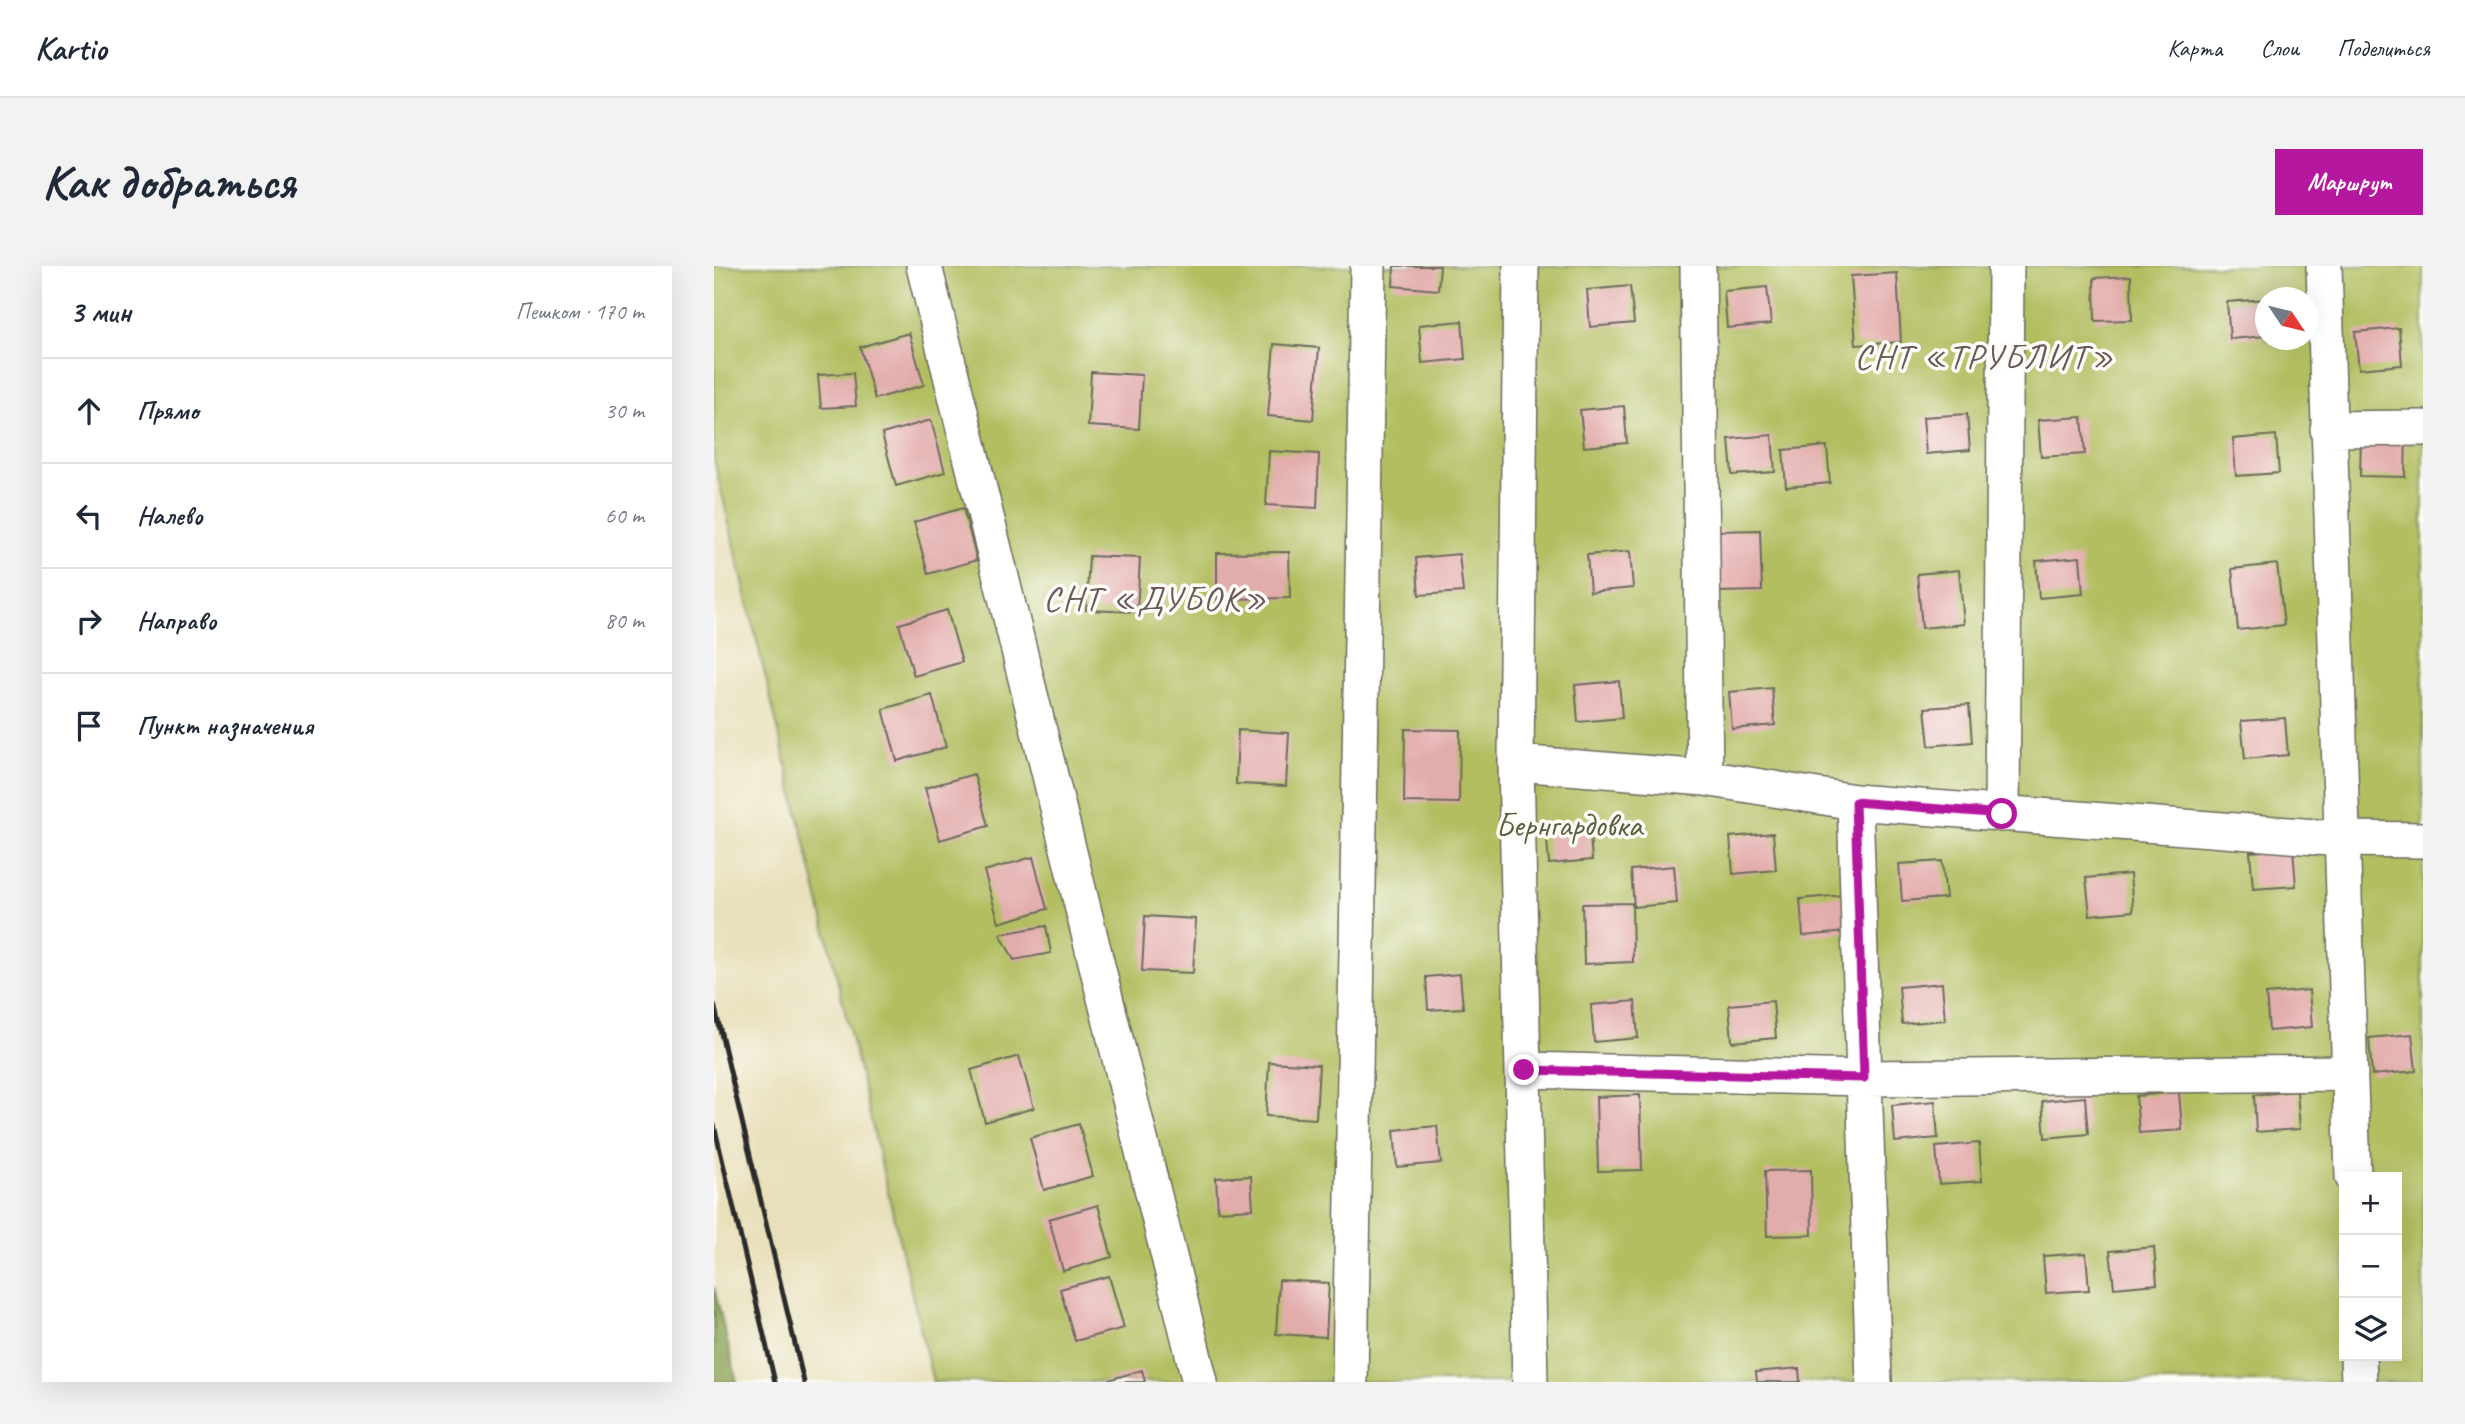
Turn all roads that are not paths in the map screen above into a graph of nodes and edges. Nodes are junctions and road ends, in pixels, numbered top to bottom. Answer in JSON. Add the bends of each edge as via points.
{"nodes":[{"id":1,"x":924,"y":266,"type":"edge"},
{"id":2,"x":1368,"y":266,"type":"edge"},
{"id":3,"x":1521,"y":266,"type":"edge"},
{"id":4,"x":1698,"y":266,"type":"edge"},
{"id":5,"x":2006,"y":266,"type":"edge"},
{"id":6,"x":2324,"y":266,"type":"edge"},
{"id":7,"x":2423,"y":428,"type":"edge"},
{"id":8,"x":2328,"y":429,"type":"junction"},
{"id":9,"x":1516,"y":764,"type":"junction"},
{"id":10,"x":1705,"y":778,"type":"junction"},
{"id":11,"x":1855,"y":802,"type":"junction"},
{"id":12,"x":2002,"y":814,"type":"junction"},
{"id":13,"x":2342,"y":839,"type":"junction"},
{"id":14,"x":2423,"y":840,"type":"edge"},
{"id":15,"x":1524,"y":1070,"type":"junction"},
{"id":16,"x":2350,"y":1073,"type":"junction"},
{"id":17,"x":1864,"y":1078,"type":"junction"},
{"id":18,"x":2353,"y":1172,"type":"edge"},
{"id":19,"x":2358,"y":1361,"type":"edge"},
{"id":20,"x":1200,"y":1382,"type":"edge"},
{"id":21,"x":1350,"y":1382,"type":"edge"},
{"id":22,"x":1530,"y":1382,"type":"edge"},
{"id":23,"x":1874,"y":1382,"type":"edge"},
{"id":24,"x":2359,"y":1382,"type":"edge"}],
"edges":[{"from":1,"to":20,"type":"street"},
{"from":2,"to":21,"type":"street"},
{"from":3,"to":9,"type":"street"},
{"from":4,"to":10,"type":"street"},
{"from":5,"to":12,"type":"street"},
{"from":6,"to":8,"type":"street"},
{"from":7,"to":8,"type":"street"},
{"from":8,"to":13,"type":"street"},
{"from":9,"to":10,"type":"street"},
{"from":9,"to":15,"type":"street"},
{"from":10,"to":11,"type":"street"},
{"from":11,"to":12,"type":"street"},
{"from":11,"to":17,"type":"street"},
{"from":12,"to":13,"type":"street"},
{"from":13,"to":14,"type":"street"},
{"from":13,"to":16,"type":"street"},
{"from":15,"to":17,"type":"street"},
{"from":15,"to":22,"type":"street"},
{"from":16,"to":17,"type":"street"},
{"from":16,"to":18,"type":"street"},
{"from":17,"to":23,"type":"street"},
{"from":19,"to":24,"type":"street"}]}
